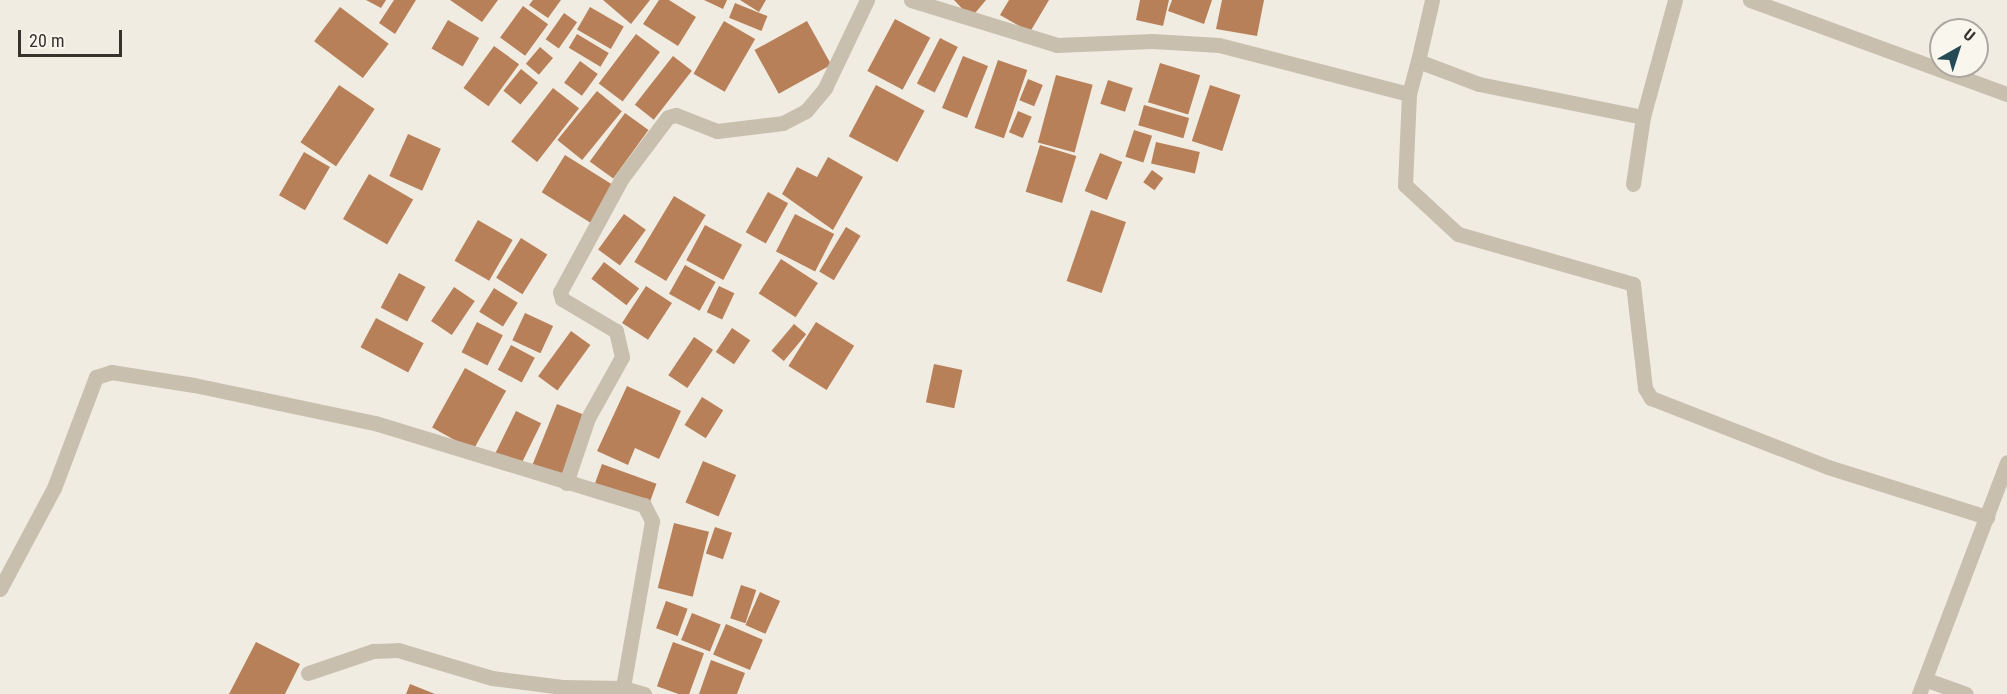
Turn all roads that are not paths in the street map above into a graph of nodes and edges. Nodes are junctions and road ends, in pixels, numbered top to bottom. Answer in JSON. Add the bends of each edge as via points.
{"nodes":[{"id":1,"x":867,"y":0,"type":"edge"},
{"id":2,"x":911,"y":0,"type":"edge"},
{"id":3,"x":1432,"y":0,"type":"edge"},
{"id":4,"x":1675,"y":0,"type":"edge"},
{"id":5,"x":1750,"y":0,"type":"edge"},
{"id":6,"x":1418,"y":61,"type":"junction"},
{"id":7,"x":1408,"y":94,"type":"junction"},
{"id":8,"x":2007,"y":94,"type":"edge"},
{"id":9,"x":1644,"y":117,"type":"junction"},
{"id":10,"x":1633,"y":184,"type":"dead end"},
{"id":11,"x":2007,"y":462,"type":"edge"},
{"id":12,"x":566,"y":483,"type":"junction"},
{"id":13,"x":1987,"y":517,"type":"junction"},
{"id":14,"x":0,"y":589,"type":"edge"},
{"id":15,"x":308,"y":673,"type":"dead end"},
{"id":16,"x":1927,"y":680,"type":"junction"},
{"id":17,"x":622,"y":691,"type":"edge"},
{"id":18,"x":644,"y":694,"type":"edge"},
{"id":19,"x":1919,"y":694,"type":"edge"},
{"id":20,"x":1966,"y":694,"type":"edge"}],
"edges":[{"from":1,"to":12,"type":"street","via":[[825,88],[806,111],[783,123],[717,131],[676,115],[668,117],[622,178],[560,292],[562,299],[616,331],[622,357],[588,418]]},
{"from":2,"to":7,"type":"street","via":[[1057,45],[1152,41],[1219,45]]},
{"from":3,"to":6,"type":"street"},
{"from":4,"to":9,"type":"street"},
{"from":5,"to":8,"type":"street"},
{"from":6,"to":7,"type":"street"},
{"from":6,"to":9,"type":"street","via":[[1479,84]]},
{"from":7,"to":13,"type":"street","via":[[1405,185],[1458,234],[1633,284],[1645,388],[1651,398],[1828,467]]},
{"from":9,"to":10,"type":"street"},
{"from":11,"to":13,"type":"street"},
{"from":12,"to":14,"type":"street","via":[[375,423],[194,385],[103,373],[93,382],[54,488]]},
{"from":12,"to":17,"type":"street","via":[[644,505],[651,512]]},
{"from":13,"to":16,"type":"street"},
{"from":15,"to":17,"type":"street","via":[[373,651],[398,650],[492,678]]},
{"from":16,"to":19,"type":"street"},
{"from":16,"to":20,"type":"street"},
{"from":17,"to":18,"type":"street"}]}
